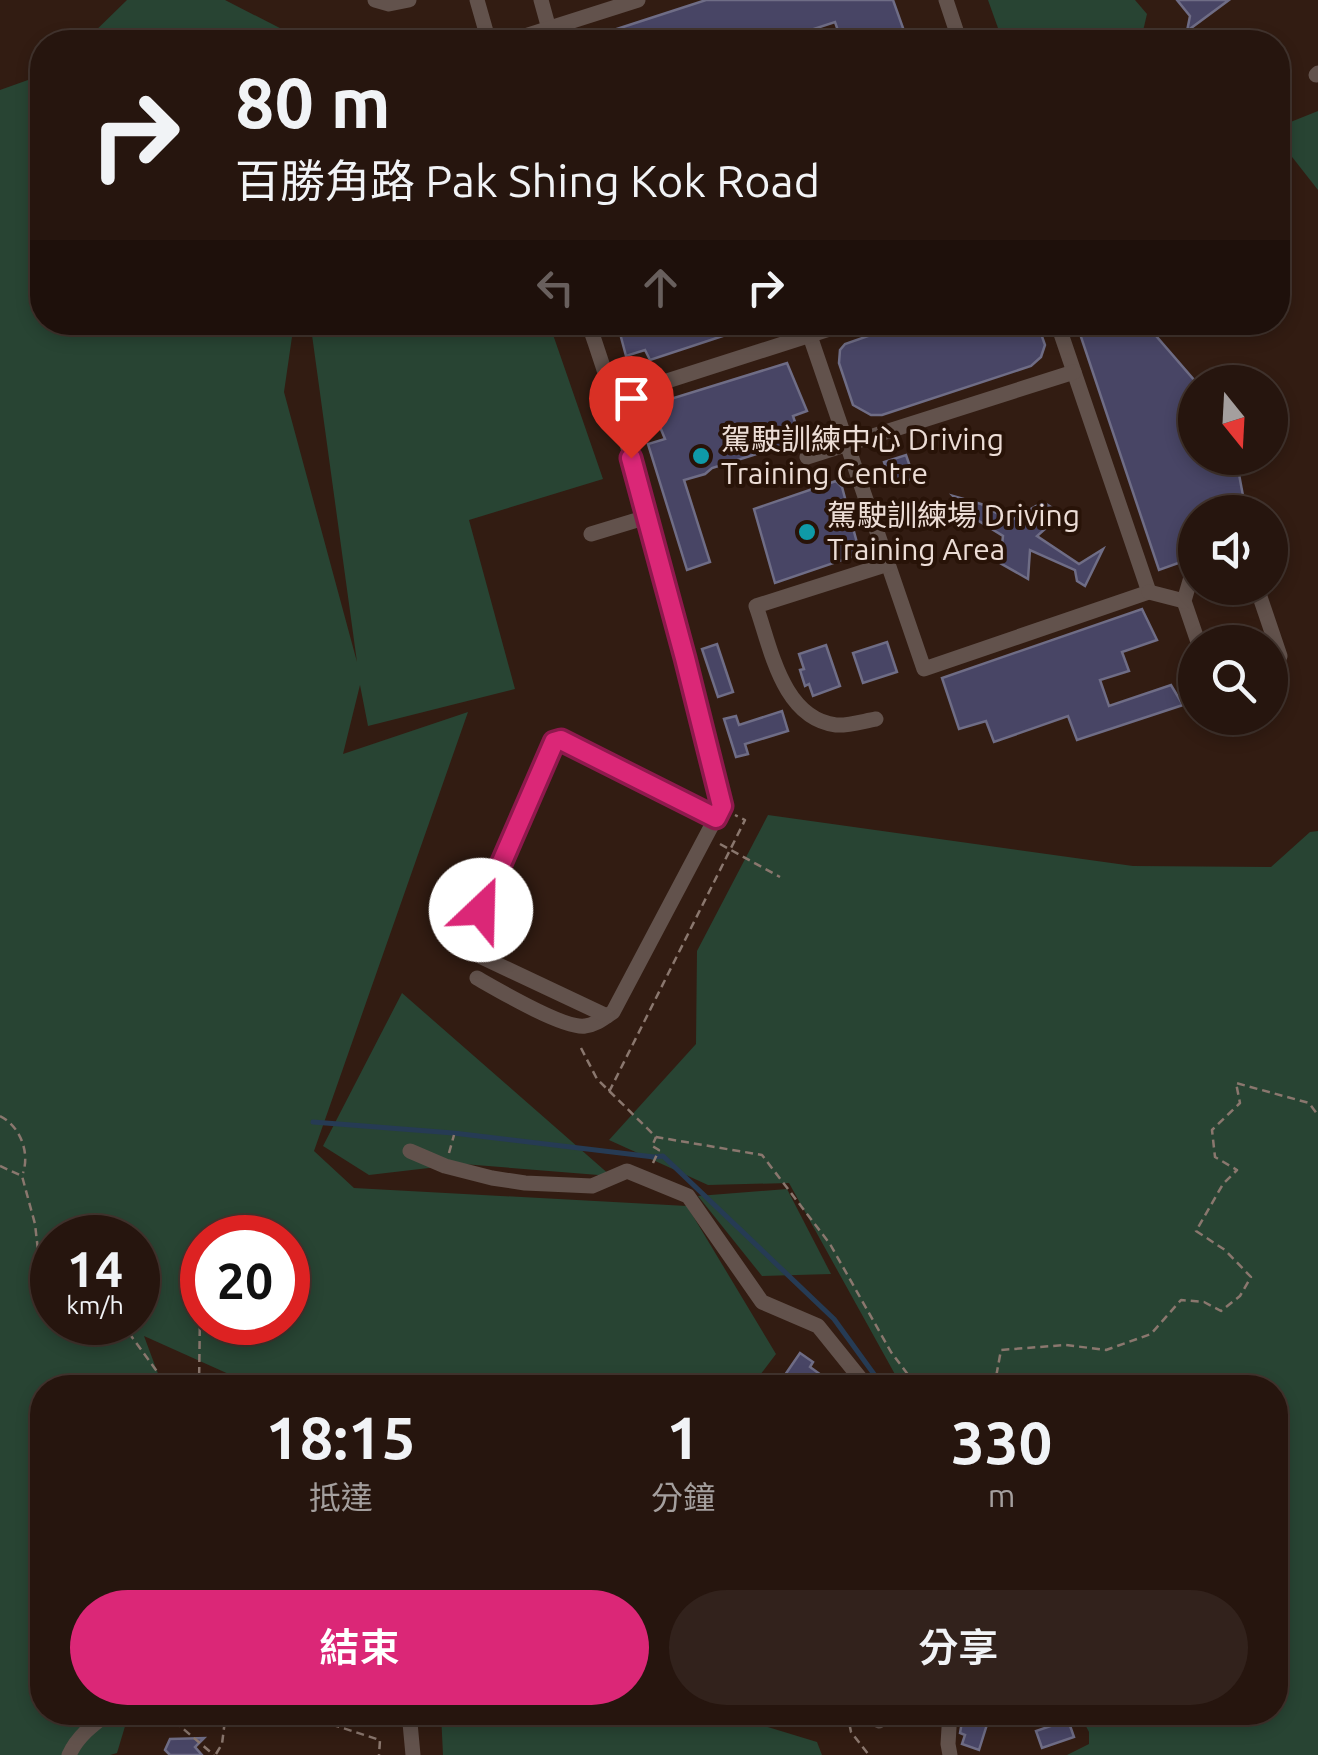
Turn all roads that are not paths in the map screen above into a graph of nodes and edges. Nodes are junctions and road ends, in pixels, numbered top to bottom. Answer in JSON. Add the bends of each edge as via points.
{"nodes":[{"id":1,"x":375,"y":0,"type":"edge"},
{"id":2,"x":409,"y":0,"type":"edge"},
{"id":3,"x":477,"y":0,"type":"edge"},
{"id":4,"x":541,"y":0,"type":"edge"},
{"id":5,"x":638,"y":0,"type":"edge"},
{"id":6,"x":946,"y":0,"type":"edge"},
{"id":7,"x":549,"y":29,"type":"junction"},
{"id":8,"x":486,"y":30,"type":"edge"},
{"id":9,"x":546,"y":30,"type":"edge"},
{"id":10,"x":956,"y":30,"type":"edge"},
{"id":11,"x":592,"y":335,"type":"edge"},
{"id":12,"x":813,"y":335,"type":"edge"},
{"id":13,"x":1061,"y":335,"type":"edge"},
{"id":14,"x":810,"y":336,"type":"junction"},
{"id":15,"x":1074,"y":372,"type":"junction"},
{"id":16,"x":614,"y":398,"type":"junction"},
{"id":17,"x":848,"y":446,"type":"junction"},
{"id":18,"x":807,"y":457,"type":"dead end"},
{"id":19,"x":647,"y":517,"type":"junction"},
{"id":20,"x":591,"y":534,"type":"dead end"},
{"id":21,"x":888,"y":564,"type":"junction"},
{"id":22,"x":1150,"y":592,"type":"junction"},
{"id":23,"x":1178,"y":599,"type":"edge"},
{"id":24,"x":876,"y":719,"type":"dead end"},
{"id":25,"x":716,"y":818,"type":"junction"},
{"id":26,"x":477,"y":978,"type":"dead end"},
{"id":27,"x":607,"y":1016,"type":"junction"},
{"id":28,"x":410,"y":1151,"type":"dead end"},
{"id":29,"x":858,"y":1375,"type":"edge"},
{"id":30,"x":92,"y":1725,"type":"edge"},
{"id":31,"x":410,"y":1725,"type":"edge"},
{"id":32,"x":949,"y":1725,"type":"edge"},
{"id":33,"x":69,"y":1755,"type":"edge"},
{"id":34,"x":412,"y":1755,"type":"edge"},
{"id":35,"x":950,"y":1755,"type":"edge"}],
"edges":[{"from":1,"to":2,"type":"street"},
{"from":3,"to":8,"type":"street"},
{"from":4,"to":7,"type":"street"},
{"from":5,"to":7,"type":"street"},
{"from":6,"to":10,"type":"street"},
{"from":7,"to":9,"type":"street"},
{"from":11,"to":16,"type":"street"},
{"from":12,"to":14,"type":"street"},
{"from":13,"to":15,"type":"street"},
{"from":14,"to":16,"type":"street"},
{"from":14,"to":17,"type":"street"},
{"from":15,"to":17,"type":"street"},
{"from":15,"to":22,"type":"street"},
{"from":16,"to":19,"type":"street"},
{"from":17,"to":18,"type":"street"},
{"from":17,"to":21,"type":"street"},
{"from":19,"to":20,"type":"street"},
{"from":19,"to":25,"type":"street","via":[[685,658]]},
{"from":21,"to":22,"type":"street","via":[[924,669]]},
{"from":21,"to":24,"type":"street","via":[[756,606],[785,688],[808,715],[837,725]]},
{"from":22,"to":23,"type":"street"},
{"from":25,"to":27,"type":"street"},
{"from":25,"to":27,"type":"street","via":[[554,742],[466,943],[471,952]]},
{"from":26,"to":27,"type":"street","via":[[582,1028]]},
{"from":28,"to":29,"type":"street","via":[[525,1183],[592,1186],[627,1172],[688,1196],[762,1302],[818,1326]]},
{"from":30,"to":33,"type":"street"},
{"from":31,"to":34,"type":"street"},
{"from":32,"to":35,"type":"street"}]}
